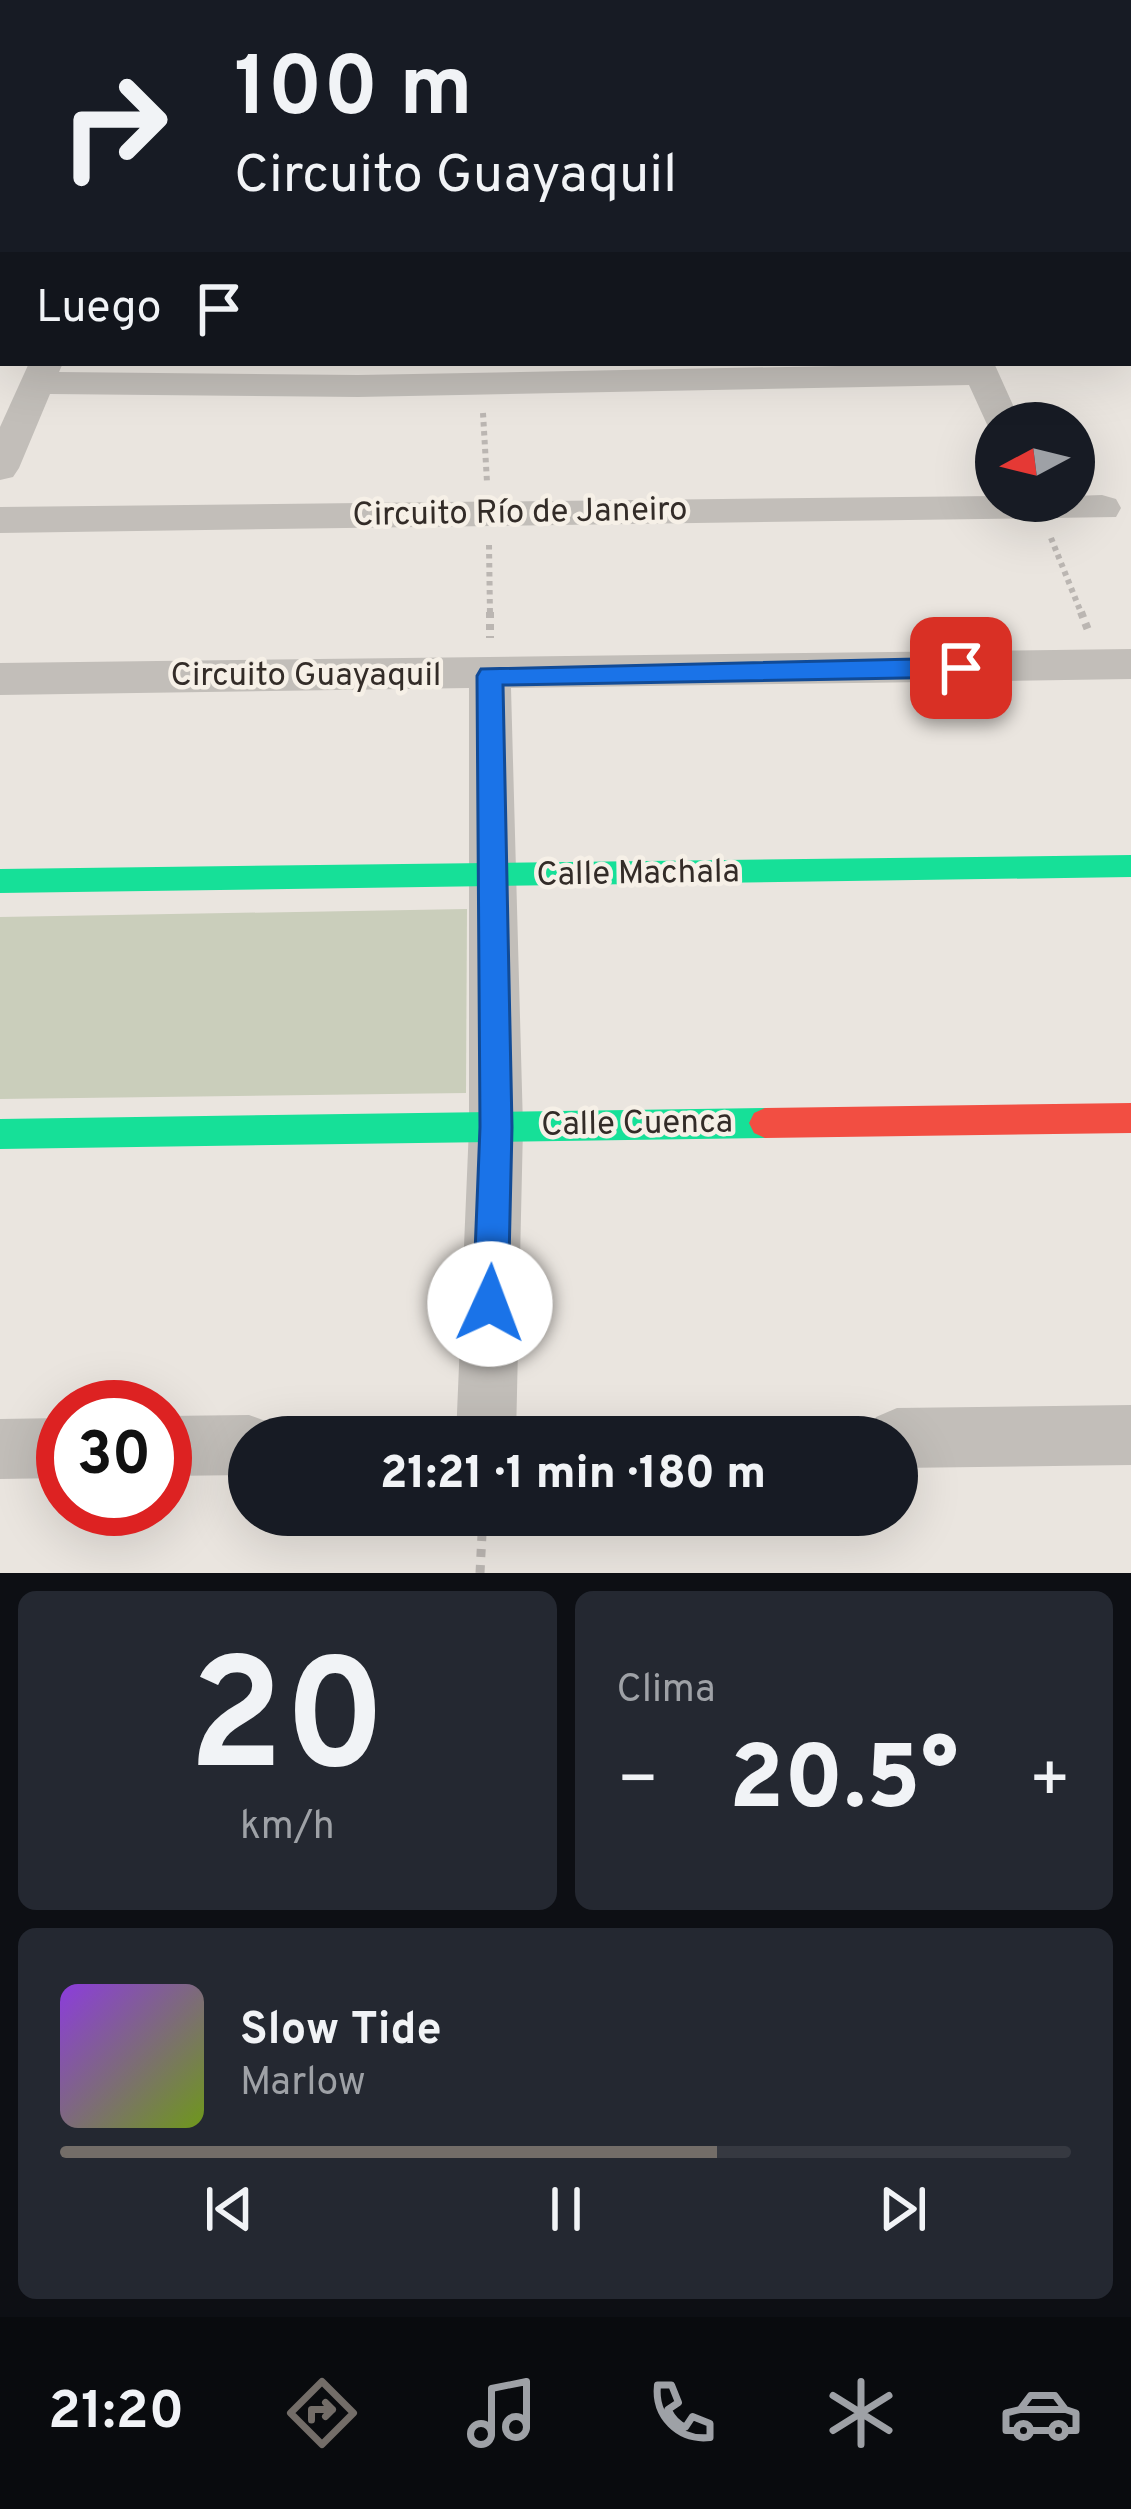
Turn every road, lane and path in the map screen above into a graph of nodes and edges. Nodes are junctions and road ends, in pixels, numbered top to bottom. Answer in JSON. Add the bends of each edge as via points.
{"nodes":[{"id":1,"x":780,"y":369,"type":"edge"},
{"id":2,"x":980,"y":369,"type":"edge"},
{"id":3,"x":42,"y":373,"type":"edge"},
{"id":4,"x":573,"y":373,"type":"edge"},
{"id":5,"x":358,"y":375,"type":"edge"},
{"id":6,"x":994,"y":402,"type":"edge"},
{"id":7,"x":0,"y":468,"type":"edge"},
{"id":8,"x":975,"y":507,"type":"edge"},
{"id":9,"x":1095,"y":508,"type":"edge"},
{"id":10,"x":1102,"y":508,"type":"dead end"},
{"id":11,"x":0,"y":520,"type":"edge"},
{"id":12,"x":1047,"y":522,"type":"edge"},
{"id":13,"x":1120,"y":674,"type":"edge"},
{"id":14,"x":490,"y":676,"type":"junction"},
{"id":15,"x":0,"y":679,"type":"edge"},
{"id":16,"x":1131,"y":866,"type":"edge"},
{"id":17,"x":494,"y":878,"type":"junction"},
{"id":18,"x":0,"y":881,"type":"edge"},
{"id":19,"x":1131,"y":1118,"type":"edge"},
{"id":20,"x":496,"y":1127,"type":"junction"},
{"id":21,"x":0,"y":1134,"type":"edge"},
{"id":22,"x":487,"y":1416,"type":"edge"},
{"id":23,"x":1131,"y":1435,"type":"edge"},
{"id":24,"x":918,"y":1438,"type":"edge"},
{"id":25,"x":228,"y":1445,"type":"edge"},
{"id":26,"x":192,"y":1446,"type":"edge"},
{"id":27,"x":36,"y":1448,"type":"edge"},
{"id":28,"x":0,"y":1449,"type":"edge"},
{"id":29,"x":482,"y":1536,"type":"edge"},
{"id":30,"x":480,"y":1573,"type":"edge"}],
"edges":[{"from":1,"to":2,"type":"street"},
{"from":1,"to":4,"type":"street"},
{"from":2,"to":6,"type":"street"},
{"from":3,"to":5,"type":"street"},
{"from":3,"to":7,"type":"street"},
{"from":4,"to":5,"type":"street"},
{"from":8,"to":11,"type":"street","name":"Circuito Río de Janeiro"},
{"from":9,"to":10,"type":"street","name":"Circuito Río de Janeiro"},
{"from":12,"to":13,"type":"path"},
{"from":13,"to":14,"type":"street","name":"Circuito Guayaquil"},
{"from":14,"to":15,"type":"street","name":"Circuito Guayaquil"},
{"from":14,"to":17,"type":"street"},
{"from":16,"to":17,"type":"street","name":"Calle Machala"},
{"from":17,"to":18,"type":"street","name":"Calle Machala"},
{"from":17,"to":20,"type":"street"},
{"from":19,"to":20,"type":"street","name":"Calle Cuenca"},
{"from":20,"to":21,"type":"street","name":"Calle Cuenca"},
{"from":20,"to":22,"type":"street"},
{"from":23,"to":24,"type":"street"},
{"from":25,"to":26,"type":"street"},
{"from":27,"to":28,"type":"street"},
{"from":29,"to":30,"type":"path"}]}
